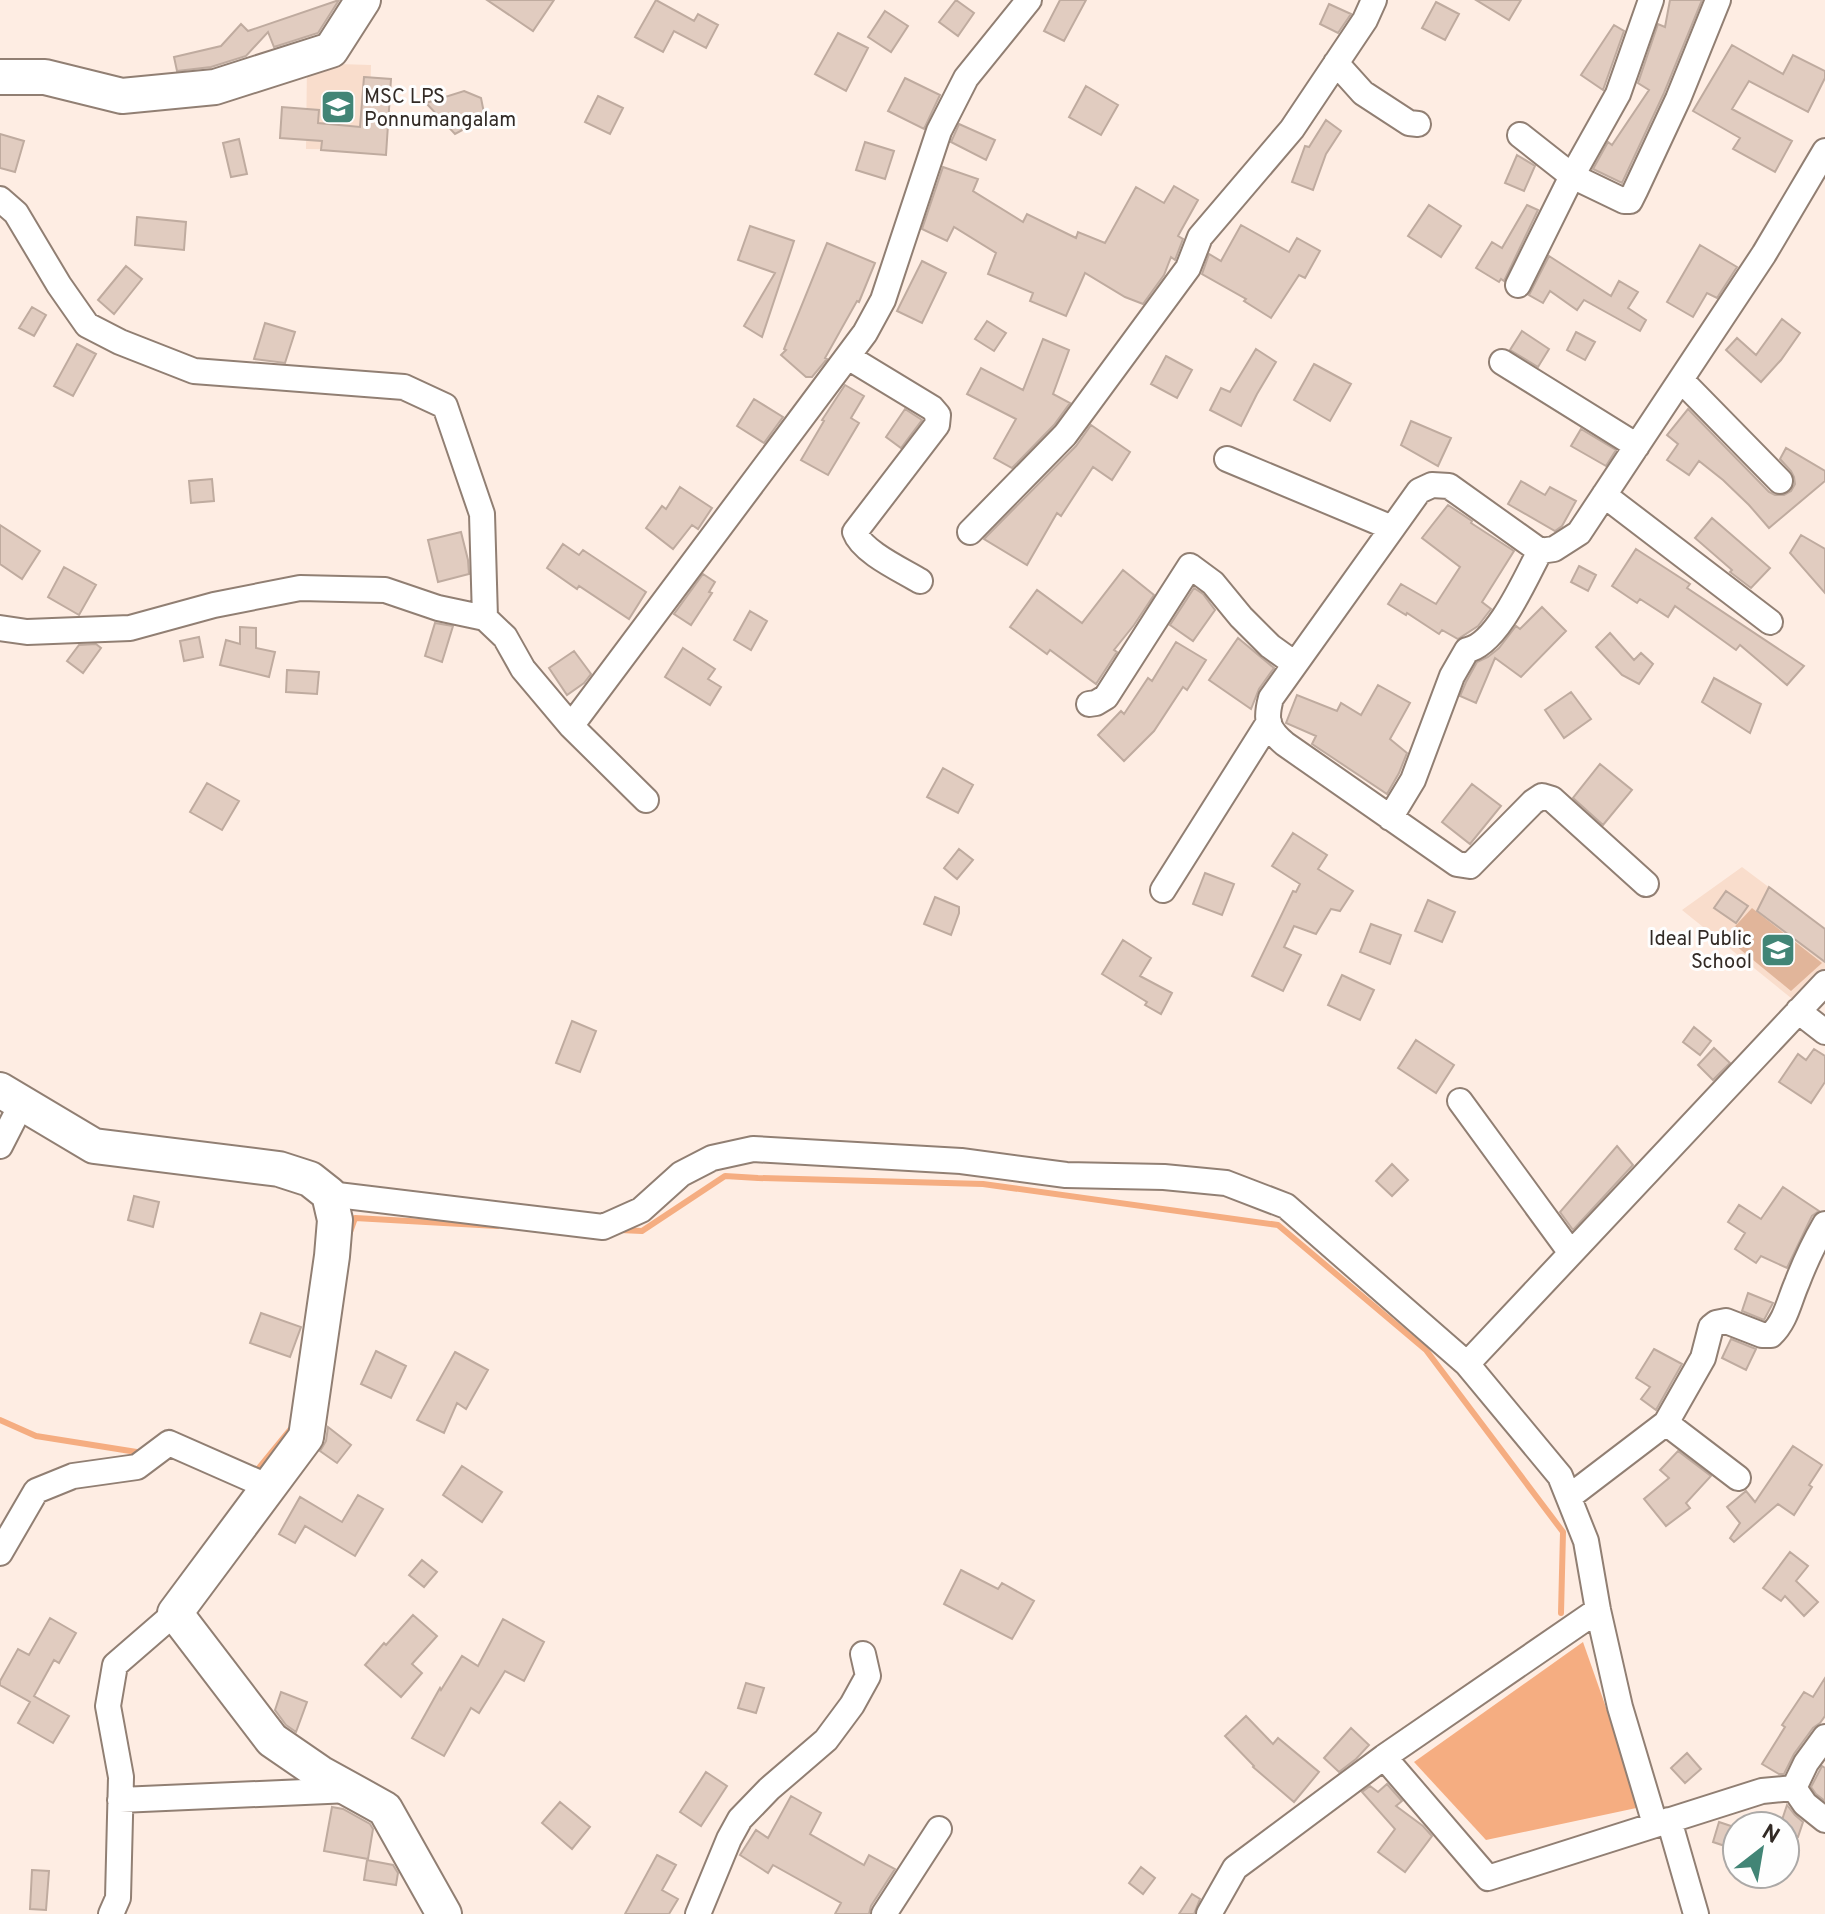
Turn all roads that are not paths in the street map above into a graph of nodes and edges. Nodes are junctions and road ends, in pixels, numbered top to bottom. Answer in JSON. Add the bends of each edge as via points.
{"nodes":[{"id":1,"x":363,"y":0,"type":"edge"},
{"id":2,"x":1029,"y":0,"type":"edge"},
{"id":3,"x":1374,"y":0,"type":"edge"},
{"id":4,"x":1651,"y":0,"type":"edge"},
{"id":5,"x":1718,"y":0,"type":"edge"},
{"id":6,"x":1336,"y":63,"type":"junction"},
{"id":7,"x":0,"y":77,"type":"edge"},
{"id":8,"x":1418,"y":124,"type":"dead end"},
{"id":9,"x":1520,"y":135,"type":"dead end"},
{"id":10,"x":1825,"y":151,"type":"edge"},
{"id":11,"x":1572,"y":176,"type":"junction"},
{"id":12,"x":0,"y":199,"type":"edge"},
{"id":13,"x":1518,"y":285,"type":"dead end"},
{"id":14,"x":848,"y":357,"type":"junction"},
{"id":15,"x":1502,"y":362,"type":"dead end"},
{"id":16,"x":1681,"y":380,"type":"junction"},
{"id":17,"x":1637,"y":446,"type":"junction"},
{"id":18,"x":1227,"y":459,"type":"dead end"},
{"id":19,"x":1780,"y":481,"type":"dead end"},
{"id":20,"x":1604,"y":495,"type":"junction"},
{"id":21,"x":1392,"y":528,"type":"junction"},
{"id":22,"x":970,"y":532,"type":"dead end"},
{"id":23,"x":1540,"y":551,"type":"junction"},
{"id":24,"x":920,"y":581,"type":"dead end"},
{"id":25,"x":485,"y":618,"type":"junction"},
{"id":26,"x":1770,"y":622,"type":"dead end"},
{"id":27,"x":0,"y":628,"type":"edge"},
{"id":28,"x":1295,"y":664,"type":"junction"},
{"id":29,"x":1089,"y":704,"type":"dead end"},
{"id":30,"x":1269,"y":722,"type":"junction"},
{"id":31,"x":571,"y":726,"type":"junction"},
{"id":32,"x":646,"y":800,"type":"dead end"},
{"id":33,"x":1390,"y":818,"type":"junction"},
{"id":34,"x":1646,"y":884,"type":"dead end"},
{"id":35,"x":1163,"y":890,"type":"dead end"},
{"id":36,"x":1825,"y":983,"type":"edge"},
{"id":37,"x":1798,"y":1011,"type":"junction"},
{"id":38,"x":1825,"y":1032,"type":"edge"},
{"id":39,"x":11,"y":1097,"type":"edge"},
{"id":40,"x":1460,"y":1101,"type":"dead end"},
{"id":41,"x":0,"y":1146,"type":"edge"},
{"id":42,"x":329,"y":1194,"type":"junction"},
{"id":43,"x":1825,"y":1224,"type":"edge"},
{"id":44,"x":1571,"y":1253,"type":"junction"},
{"id":45,"x":1467,"y":1364,"type":"junction"},
{"id":46,"x":1666,"y":1423,"type":"junction"},
{"id":47,"x":1738,"y":1478,"type":"dead end"},
{"id":48,"x":269,"y":1487,"type":"junction"},
{"id":49,"x":1569,"y":1497,"type":"junction"},
{"id":50,"x":0,"y":1553,"type":"edge"},
{"id":51,"x":1598,"y":1610,"type":"junction"},
{"id":52,"x":175,"y":1613,"type":"junction"},
{"id":53,"x":863,"y":1654,"type":"dead end"},
{"id":54,"x":1825,"y":1737,"type":"edge"},
{"id":55,"x":1384,"y":1757,"type":"junction"},
{"id":56,"x":1794,"y":1788,"type":"junction"},
{"id":57,"x":350,"y":1790,"type":"junction"},
{"id":58,"x":120,"y":1800,"type":"junction"},
{"id":59,"x":1825,"y":1820,"type":"edge"},
{"id":60,"x":1662,"y":1822,"type":"junction"},
{"id":61,"x":939,"y":1829,"type":"dead end"},
{"id":62,"x":111,"y":1914,"type":"edge"},
{"id":63,"x":444,"y":1914,"type":"edge"},
{"id":64,"x":698,"y":1914,"type":"edge"},
{"id":65,"x":884,"y":1914,"type":"edge"},
{"id":66,"x":1209,"y":1914,"type":"edge"},
{"id":67,"x":1696,"y":1914,"type":"edge"}],
"edges":[{"from":1,"to":7,"type":"street","via":[[331,50],[215,87],[122,96],[45,77]]},
{"from":2,"to":14,"type":"street","via":[[966,78],[939,131],[883,300]]},
{"from":3,"to":6,"type":"street"},
{"from":4,"to":11,"type":"street","via":[[1618,94]]},
{"from":5,"to":11,"type":"street","via":[[1630,201]]},
{"from":6,"to":8,"type":"street","via":[[1363,93]]},
{"from":6,"to":22,"type":"street","via":[[1292,129],[1200,237],[1188,268],[1065,435]]},
{"from":9,"to":11,"type":"street"},
{"from":10,"to":16,"type":"street"},
{"from":11,"to":13,"type":"street"},
{"from":12,"to":25,"type":"street","via":[[16,213],[87,325],[120,342],[194,371],[404,387],[445,406],[482,514]]},
{"from":14,"to":24,"type":"street","via":[[938,415],[937,425],[855,532],[871,551]]},
{"from":14,"to":31,"type":"street"},
{"from":15,"to":17,"type":"street"},
{"from":16,"to":17,"type":"street"},
{"from":16,"to":19,"type":"street"},
{"from":17,"to":20,"type":"street"},
{"from":18,"to":21,"type":"street"},
{"from":20,"to":23,"type":"street","via":[[1579,533],[1554,549]]},
{"from":20,"to":26,"type":"street"},
{"from":21,"to":23,"type":"street","via":[[1419,491],[1449,486]]},
{"from":21,"to":28,"type":"street"},
{"from":23,"to":33,"type":"street","via":[[1500,624],[1476,649],[1467,650],[1452,676],[1413,780]]},
{"from":25,"to":27,"type":"street","via":[[385,590],[300,588],[130,628]]},
{"from":25,"to":31,"type":"street"},
{"from":28,"to":29,"type":"street","via":[[1190,566],[1106,697]]},
{"from":28,"to":30,"type":"street","via":[[1271,698]]},
{"from":30,"to":33,"type":"street","via":[[1285,744]]},
{"from":30,"to":35,"type":"street"},
{"from":31,"to":32,"type":"street"},
{"from":33,"to":34,"type":"street","via":[[1457,864],[1470,866],[1542,796],[1552,799]]},
{"from":36,"to":37,"type":"street"},
{"from":37,"to":38,"type":"street"},
{"from":37,"to":44,"type":"street"},
{"from":39,"to":41,"type":"street"},
{"from":39,"to":42,"type":"street","via":[[94,1146],[279,1169],[310,1179]]},
{"from":40,"to":44,"type":"street"},
{"from":42,"to":45,"type":"street","via":[[603,1227],[641,1210],[681,1174],[712,1158],[753,1149],[1226,1183],[1286,1206]]},
{"from":42,"to":48,"type":"street","via":[[335,1220],[332,1256],[306,1437]]},
{"from":43,"to":46,"type":"street","via":[[1778,1329],[1762,1335],[1726,1321],[1711,1327],[1703,1358]]},
{"from":44,"to":45,"type":"street"},
{"from":45,"to":49,"type":"street","via":[[1560,1476]]},
{"from":46,"to":47,"type":"street"},
{"from":46,"to":49,"type":"street"},
{"from":48,"to":50,"type":"street","via":[[169,1443],[137,1467],[73,1476],[36,1491]]},
{"from":48,"to":52,"type":"street"},
{"from":49,"to":51,"type":"street","via":[[1586,1541]]},
{"from":51,"to":55,"type":"street"},
{"from":51,"to":60,"type":"street","via":[[1620,1707]]},
{"from":52,"to":57,"type":"street","via":[[272,1740]]},
{"from":52,"to":58,"type":"street","via":[[115,1665],[108,1706]]},
{"from":53,"to":64,"type":"street","via":[[868,1676],[852,1705],[826,1740],[740,1819]]},
{"from":54,"to":56,"type":"street"},
{"from":55,"to":60,"type":"street","via":[[1488,1878]]},
{"from":55,"to":66,"type":"street","via":[[1235,1868]]},
{"from":56,"to":59,"type":"street"},
{"from":56,"to":60,"type":"street","via":[[1762,1791]]},
{"from":57,"to":58,"type":"street"},
{"from":57,"to":63,"type":"street","via":[[385,1809]]},
{"from":58,"to":62,"type":"street","via":[[118,1898]]},
{"from":60,"to":67,"type":"street"},
{"from":61,"to":65,"type":"street"}]}
